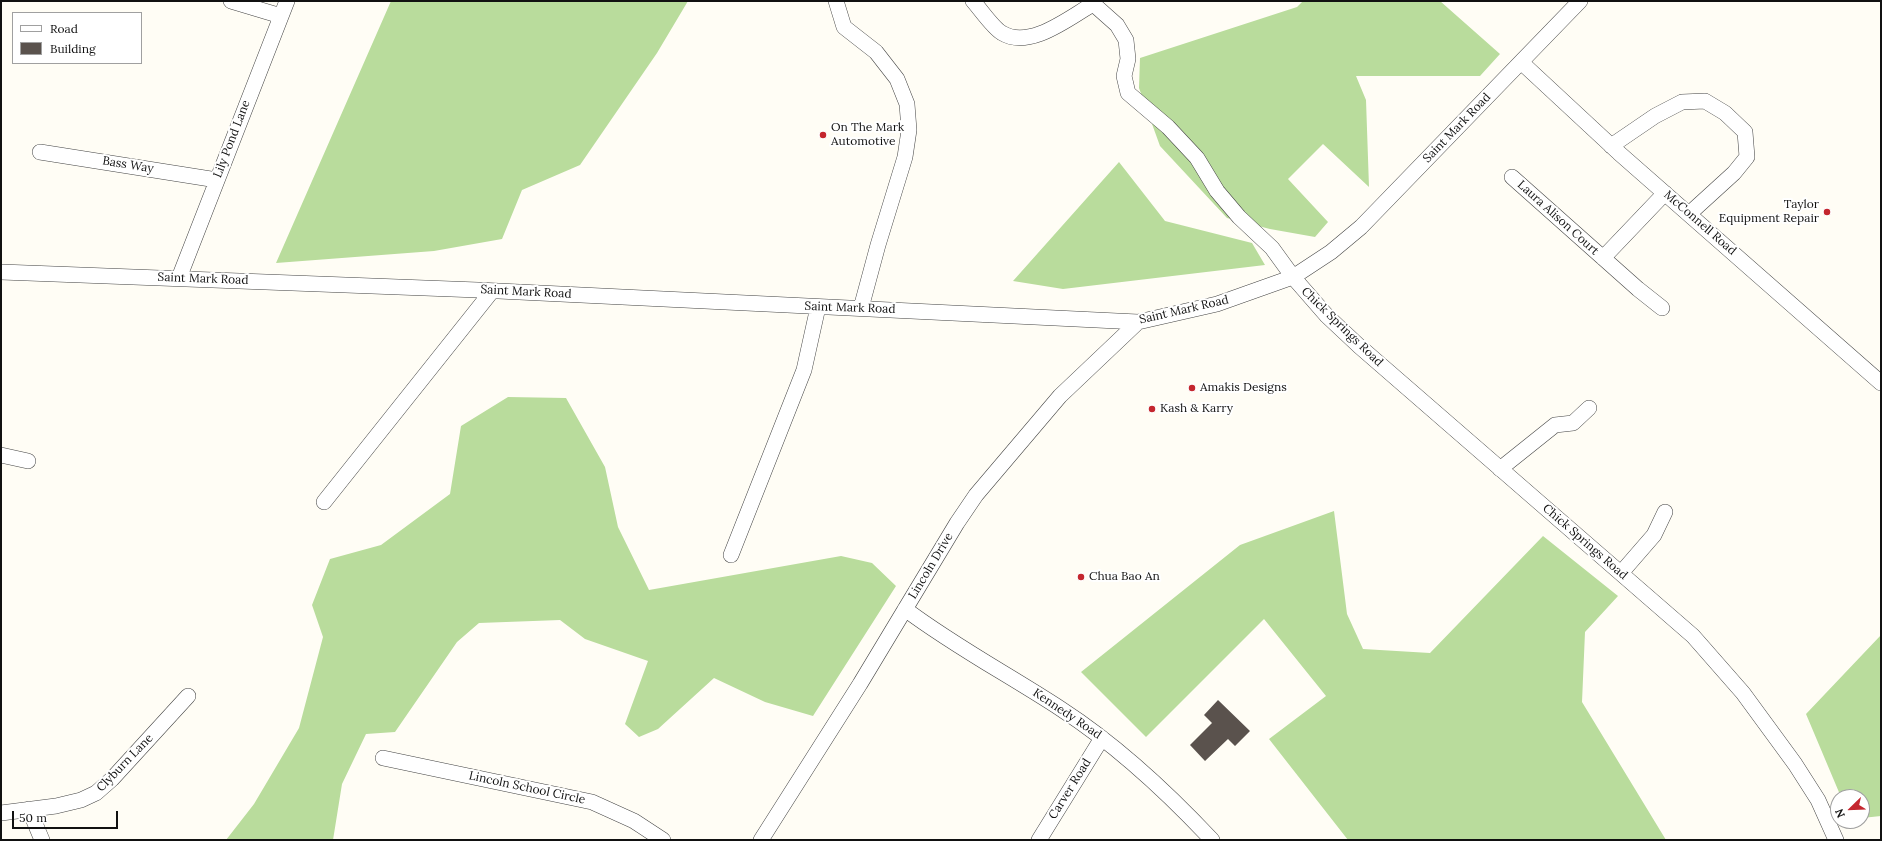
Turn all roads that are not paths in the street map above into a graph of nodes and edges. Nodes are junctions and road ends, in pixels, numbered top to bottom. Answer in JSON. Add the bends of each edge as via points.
{"nodes":[{"id":1,"x":231,"y":1,"type":"edge"},
{"id":2,"x":287,"y":1,"type":"edge"},
{"id":3,"x":836,"y":1,"type":"edge"},
{"id":4,"x":973,"y":1,"type":"edge"},
{"id":5,"x":1580,"y":1,"type":"edge"},
{"id":6,"x":1091,"y":2,"type":"edge"},
{"id":7,"x":281,"y":16,"type":"junction"},
{"id":8,"x":1521,"y":62,"type":"junction"},
{"id":9,"x":1611,"y":146,"type":"junction"},
{"id":10,"x":40,"y":152,"type":"dead end"},
{"id":11,"x":1512,"y":177,"type":"dead end"},
{"id":12,"x":216,"y":180,"type":"junction"},
{"id":13,"x":1666,"y":193,"type":"junction"},
{"id":14,"x":1689,"y":214,"type":"junction"},
{"id":15,"x":1604,"y":258,"type":"junction"},
{"id":16,"x":1,"y":272,"type":"edge"},
{"id":17,"x":1293,"y":277,"type":"junction"},
{"id":18,"x":179,"y":278,"type":"junction"},
{"id":19,"x":492,"y":291,"type":"junction"},
{"id":20,"x":818,"y":307,"type":"junction"},
{"id":21,"x":861,"y":308,"type":"junction"},
{"id":22,"x":1662,"y":308,"type":"dead end"},
{"id":23,"x":1138,"y":322,"type":"junction"},
{"id":24,"x":1881,"y":383,"type":"edge"},
{"id":25,"x":1589,"y":408,"type":"dead end"},
{"id":26,"x":1,"y":455,"type":"edge"},
{"id":27,"x":28,"y":461,"type":"dead end"},
{"id":28,"x":1500,"y":469,"type":"junction"},
{"id":29,"x":324,"y":502,"type":"dead end"},
{"id":30,"x":1665,"y":512,"type":"dead end"},
{"id":31,"x":731,"y":555,"type":"dead end"},
{"id":32,"x":1621,"y":573,"type":"junction"},
{"id":33,"x":905,"y":608,"type":"junction"},
{"id":34,"x":188,"y":696,"type":"dead end"},
{"id":35,"x":1102,"y":738,"type":"junction"},
{"id":36,"x":383,"y":758,"type":"dead end"},
{"id":37,"x":29,"y":809,"type":"junction"},
{"id":38,"x":1,"y":813,"type":"edge"},
{"id":39,"x":42,"y":840,"type":"edge"},
{"id":40,"x":662,"y":840,"type":"edge"},
{"id":41,"x":761,"y":840,"type":"edge"},
{"id":42,"x":1039,"y":840,"type":"edge"},
{"id":43,"x":1212,"y":840,"type":"edge"},
{"id":44,"x":1836,"y":840,"type":"edge"}],
"edges":[{"from":1,"to":7,"type":"street"},
{"from":2,"to":7,"type":"street","name":"Lily Pond Lane"},
{"from":3,"to":21,"type":"street","via":[[844,26],[876,52],[897,79],[907,104],[909,130],[905,157]]},
{"from":4,"to":6,"type":"street","via":[[1002,33],[1020,38],[1045,33]]},
{"from":5,"to":8,"type":"street","name":"Saint Mark Road"},
{"from":6,"to":17,"type":"street","name":"Chick Springs Road","via":[[1117,26],[1126,40],[1128,59],[1124,76],[1128,93],[1168,127],[1197,158],[1218,191],[1239,217],[1272,248]]},
{"from":7,"to":12,"type":"street","name":"Lily Pond Lane"},
{"from":8,"to":9,"type":"street","name":"McConnell Road"},
{"from":8,"to":17,"type":"street","name":"Saint Mark Road","via":[[1360,227],[1331,252]]},
{"from":9,"to":13,"type":"street","name":"McConnell Road"},
{"from":9,"to":14,"type":"street","via":[[1655,116],[1682,102],[1705,101],[1725,113],[1745,132],[1747,156],[1734,173]]},
{"from":10,"to":12,"type":"street","name":"Bass Way"},
{"from":11,"to":15,"type":"street","name":"Laura Alison Court"},
{"from":12,"to":18,"type":"street","name":"Lily Pond Lane"},
{"from":13,"to":14,"type":"street","name":"McConnell Road"},
{"from":13,"to":15,"type":"street"},
{"from":14,"to":24,"type":"street","name":"McConnell Road"},
{"from":15,"to":22,"type":"street","name":"Laura Alison Court"},
{"from":16,"to":18,"type":"street","name":"Saint Mark Road"},
{"from":17,"to":23,"type":"street","name":"Saint Mark Road","via":[[1218,304]]},
{"from":17,"to":28,"type":"street","name":"Chick Springs Road","via":[[1327,316],[1359,346]]},
{"from":18,"to":19,"type":"street","name":"Saint Mark Road"},
{"from":19,"to":20,"type":"street","name":"Saint Mark Road"},
{"from":19,"to":29,"type":"street"},
{"from":20,"to":21,"type":"street","name":"Saint Mark Road"},
{"from":20,"to":31,"type":"street","via":[[804,370]]},
{"from":21,"to":23,"type":"street","name":"Saint Mark Road"},
{"from":23,"to":33,"type":"street","name":"Lincoln Drive","via":[[1060,396],[994,473],[957,523]]},
{"from":25,"to":28,"type":"street","via":[[1573,423],[1555,425]]},
{"from":26,"to":27,"type":"street"},
{"from":28,"to":32,"type":"street","name":"Chick Springs Road"},
{"from":30,"to":32,"type":"street","via":[[1654,535]]},
{"from":32,"to":44,"type":"street","name":"Chick Springs Road","via":[[1693,636],[1735,684],[1795,764],[1818,800]]},
{"from":33,"to":35,"type":"street","name":"Kennedy Road","via":[[926,625],[1062,709]]},
{"from":33,"to":41,"type":"street","name":"Lincoln Drive"},
{"from":34,"to":37,"type":"street","name":"Clyburn Lane","via":[[96,793],[80,800]]},
{"from":35,"to":42,"type":"street","name":"Carver Road"},
{"from":35,"to":43,"type":"street","name":"Kennedy Road","via":[[1135,763]]},
{"from":36,"to":40,"type":"street","name":"Lincoln School Circle","via":[[592,802],[634,821]]},
{"from":37,"to":38,"type":"street","name":"Clyburn Lane"},
{"from":37,"to":39,"type":"street"}]}
